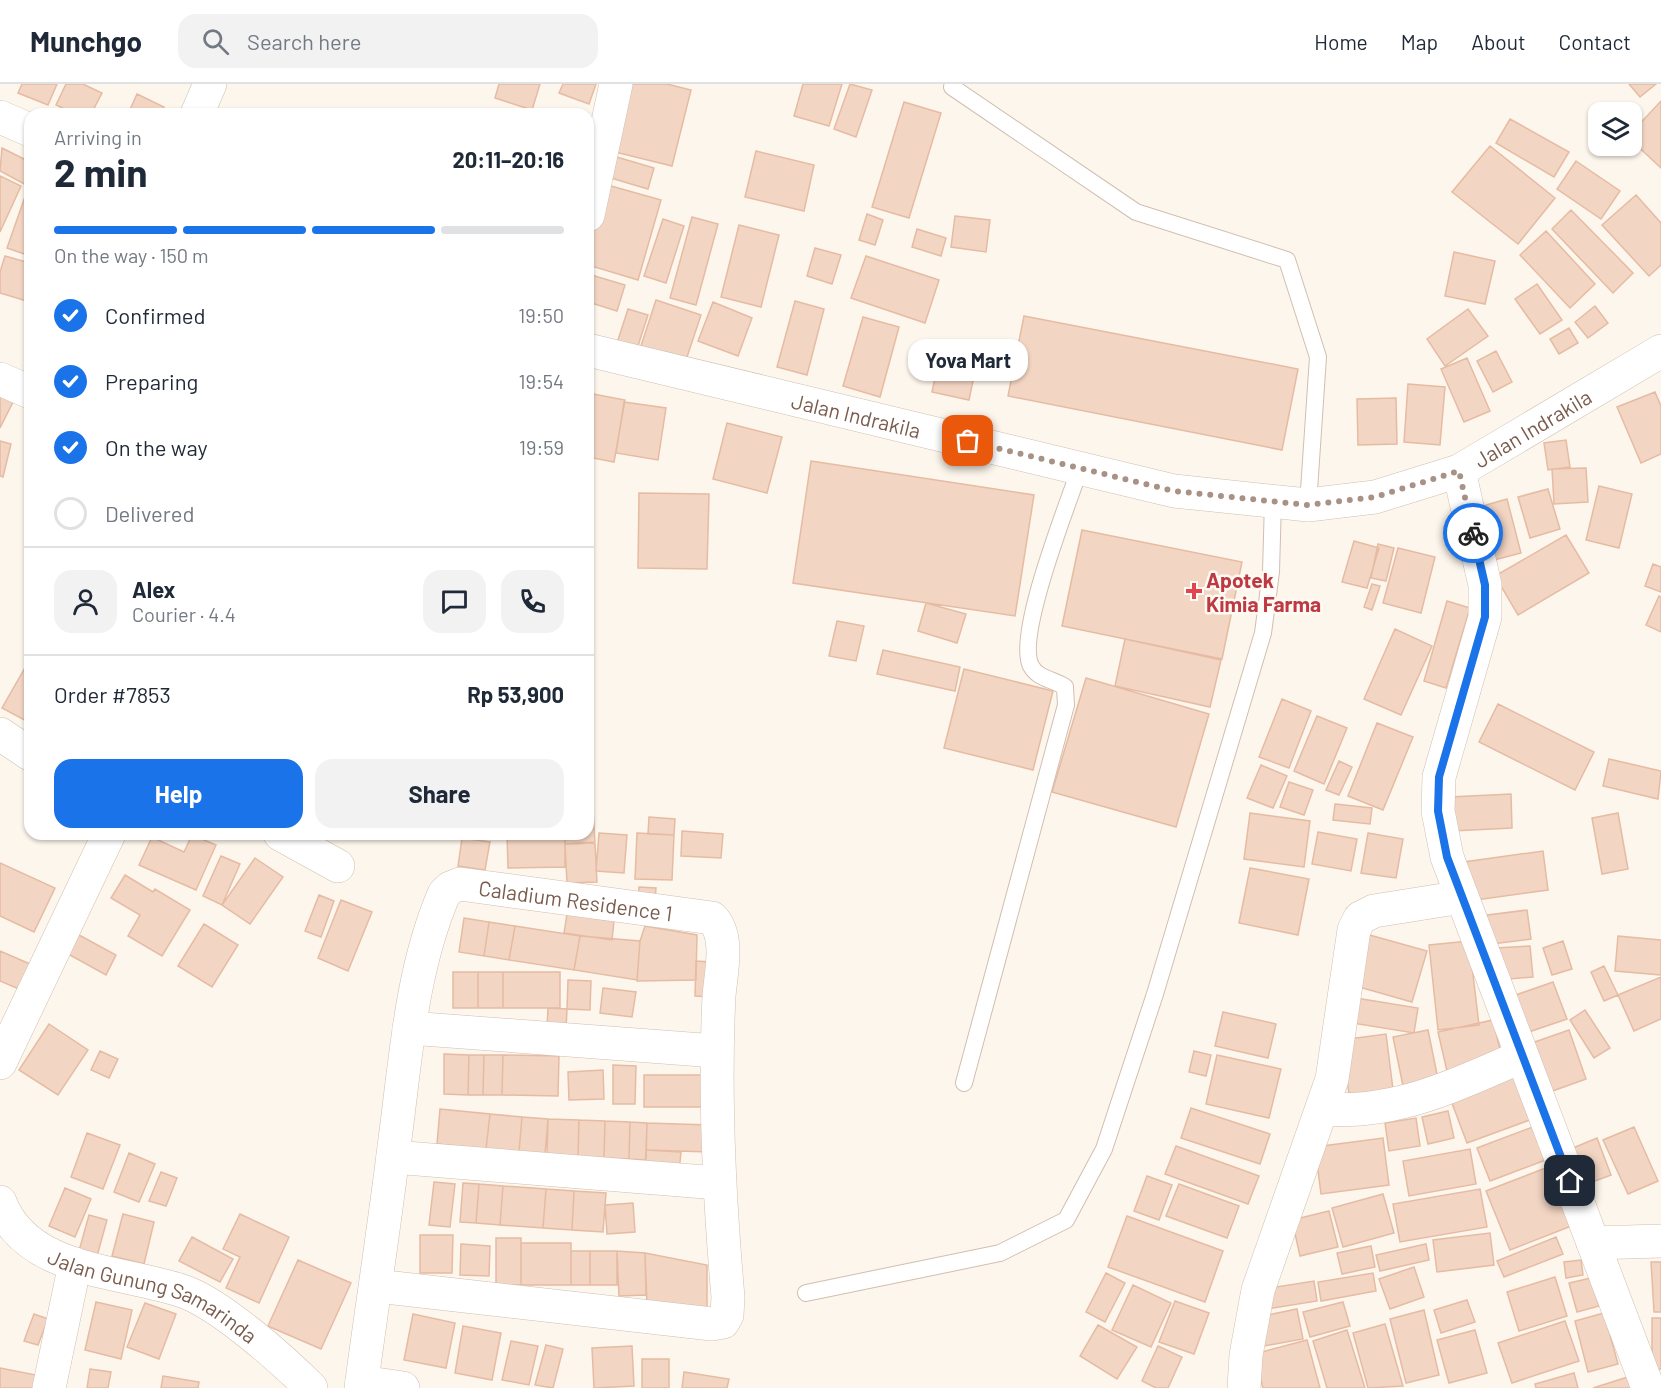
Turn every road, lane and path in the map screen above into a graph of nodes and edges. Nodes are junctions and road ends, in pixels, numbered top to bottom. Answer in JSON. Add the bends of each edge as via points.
{"nodes":[{"id":1,"x":210,"y":84,"type":"edge"},
{"id":2,"x":616,"y":84,"type":"edge"},
{"id":3,"x":952,"y":87,"type":"dead end"},
{"id":4,"x":200,"y":108,"type":"edge"},
{"id":5,"x":594,"y":187,"type":"edge"},
{"id":6,"x":594,"y":351,"type":"edge"},
{"id":7,"x":1661,"y":351,"type":"edge"},
{"id":8,"x":0,"y":379,"type":"edge"},
{"id":9,"x":24,"y":389,"type":"edge"},
{"id":10,"x":1080,"y":468,"type":"junction"},
{"id":11,"x":1459,"y":471,"type":"junction"},
{"id":12,"x":1273,"y":501,"type":"junction"},
{"id":13,"x":1308,"y":505,"type":"junction"},
{"id":14,"x":0,"y":734,"type":"edge"},
{"id":15,"x":24,"y":750,"type":"edge"},
{"id":16,"x":107,"y":840,"type":"edge"},
{"id":17,"x":291,"y":840,"type":"edge"},
{"id":18,"x":338,"y":866,"type":"dead end"},
{"id":19,"x":1462,"y":897,"type":"junction"},
{"id":20,"x":410,"y":1028,"type":"junction"},
{"id":21,"x":716,"y":1051,"type":"junction"},
{"id":22,"x":1522,"y":1056,"type":"junction"},
{"id":23,"x":0,"y":1063,"type":"edge"},
{"id":24,"x":964,"y":1083,"type":"dead end"},
{"id":25,"x":1324,"y":1109,"type":"junction"},
{"id":26,"x":393,"y":1157,"type":"junction"},
{"id":27,"x":718,"y":1183,"type":"junction"},
{"id":28,"x":0,"y":1202,"type":"edge"},
{"id":29,"x":1661,"y":1241,"type":"edge"},
{"id":30,"x":1593,"y":1243,"type":"junction"},
{"id":31,"x":75,"y":1264,"type":"junction"},
{"id":32,"x":377,"y":1286,"type":"junction"},
{"id":33,"x":806,"y":1293,"type":"dead end"},
{"id":34,"x":361,"y":1385,"type":"edge"},
{"id":35,"x":48,"y":1388,"type":"edge"},
{"id":36,"x":311,"y":1388,"type":"edge"},
{"id":37,"x":402,"y":1388,"type":"edge"},
{"id":38,"x":1244,"y":1388,"type":"edge"},
{"id":39,"x":1648,"y":1388,"type":"edge"}],
"edges":[{"from":1,"to":4,"type":"street"},
{"from":2,"to":5,"type":"street"},
{"from":3,"to":13,"type":"lane","via":[[1136,212],[1287,260],[1318,357]]},
{"from":6,"to":10,"type":"street","name":"Jalan Indrakila"},
{"from":7,"to":11,"type":"street","name":"Jalan Indrakila"},
{"from":8,"to":9,"type":"street"},
{"from":10,"to":12,"type":"street","name":"Jalan Indrakila","via":[[1174,491]]},
{"from":10,"to":24,"type":"lane","via":[[1026,639],[1026,654],[1033,670],[1065,687],[1066,705]]},
{"from":11,"to":13,"type":"street","name":"Jalan Indrakila","via":[[1375,497]]},
{"from":11,"to":19,"type":"street","via":[[1485,585],[1485,617],[1439,777],[1438,811],[1447,857]]},
{"from":12,"to":13,"type":"street","name":"Jalan Indrakila"},
{"from":12,"to":33,"type":"lane","via":[[1271,572],[1263,633],[1155,994],[1104,1149],[1066,1220],[1000,1253]]},
{"from":14,"to":15,"type":"street"},
{"from":16,"to":23,"type":"street"},
{"from":17,"to":18,"type":"street"},
{"from":19,"to":22,"type":"street"},
{"from":19,"to":25,"type":"street","via":[[1374,910],[1360,918],[1348,959],[1338,1044]]},
{"from":20,"to":21,"type":"street"},
{"from":20,"to":21,"type":"street","name":"Caladium Residence 1","via":[[424,950],[437,910],[450,888],[460,884],[712,918],[723,935]]},
{"from":20,"to":26,"type":"street","name":"Caladium Residence 1"},
{"from":21,"to":27,"type":"street","name":"Caladium Residence 1"},
{"from":22,"to":25,"type":"street","via":[[1422,1097],[1348,1111]]},
{"from":22,"to":30,"type":"street"},
{"from":25,"to":38,"type":"street","via":[[1258,1290]]},
{"from":26,"to":27,"type":"street"},
{"from":26,"to":32,"type":"street","name":"Caladium Residence 1"},
{"from":27,"to":32,"type":"street","name":"Caladium Residence 1","via":[[728,1297],[723,1322],[712,1324]]},
{"from":28,"to":31,"type":"street","name":"Jalan Gunung Samarinda","via":[[22,1235]]},
{"from":29,"to":30,"type":"street"},
{"from":30,"to":39,"type":"street"},
{"from":31,"to":35,"type":"street"},
{"from":31,"to":36,"type":"street","name":"Jalan Gunung Samarinda","via":[[186,1292],[229,1319]]},
{"from":32,"to":34,"type":"street","name":"Caladium Residence 1"},
{"from":34,"to":37,"type":"street"}]}
